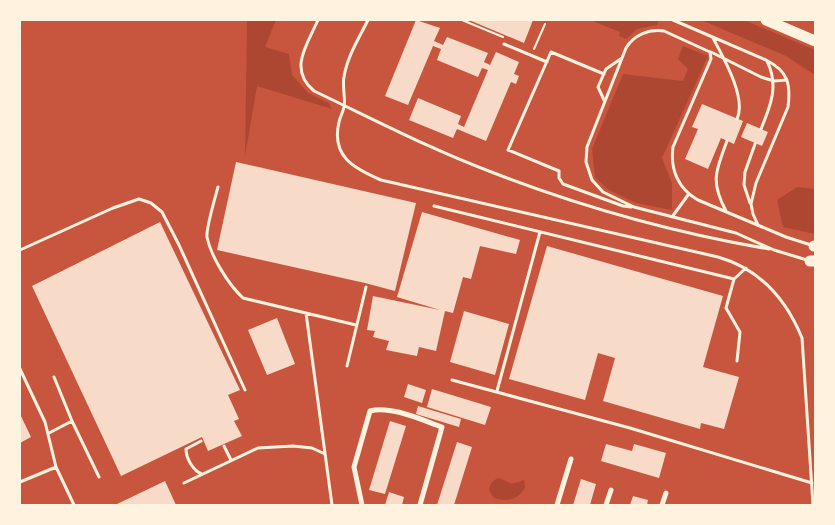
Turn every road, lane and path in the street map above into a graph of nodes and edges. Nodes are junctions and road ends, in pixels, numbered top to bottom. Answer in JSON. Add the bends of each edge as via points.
{"nodes":[{"id":1,"x":318,"y":20,"type":"edge"},
{"id":2,"x":368,"y":20,"type":"edge"},
{"id":3,"x":462,"y":20,"type":"edge"},
{"id":4,"x":673,"y":20,"type":"edge"},
{"id":5,"x":766,"y":20,"type":"edge"},
{"id":6,"x":545,"y":24,"type":"dead end"},
{"id":7,"x":713,"y":37,"type":"junction"},
{"id":8,"x":815,"y":41,"type":"edge"},
{"id":9,"x":504,"y":44,"type":"joint"},
{"id":10,"x":710,"y":52,"type":"junction"},
{"id":11,"x":531,"y":55,"type":"junction"},
{"id":12,"x":622,"y":58,"type":"junction"},
{"id":13,"x":724,"y":59,"type":"junction"},
{"id":14,"x":766,"y":60,"type":"junction"},
{"id":15,"x":547,"y":62,"type":"junction"},
{"id":16,"x":604,"y":74,"type":"junction"},
{"id":17,"x":787,"y":80,"type":"junction"},
{"id":18,"x":774,"y":81,"type":"junction"},
{"id":19,"x":604,"y":101,"type":"junction"},
{"id":20,"x":345,"y":105,"type":"junction"},
{"id":21,"x":737,"y":119,"type":"dead end"},
{"id":22,"x":761,"y":129,"type":"dead end"},
{"id":23,"x":728,"y":141,"type":"dead end"},
{"id":24,"x":755,"y":144,"type":"dead end"},
{"id":25,"x":218,"y":187,"type":"dead end"},
{"id":26,"x":688,"y":195,"type":"junction"},
{"id":27,"x":751,"y":204,"type":"junction"},
{"id":28,"x":434,"y":206,"type":"dead end"},
{"id":29,"x":634,"y":207,"type":"junction"},
{"id":30,"x":727,"y":212,"type":"junction"},
{"id":31,"x":672,"y":217,"type":"junction"},
{"id":32,"x":758,"y":225,"type":"junction"},
{"id":33,"x":540,"y":232,"type":"junction"},
{"id":34,"x":814,"y":246,"type":"edge"},
{"id":35,"x":20,"y":250,"type":"edge"},
{"id":36,"x":774,"y":250,"type":"junction"},
{"id":37,"x":813,"y":261,"type":"edge"},
{"id":38,"x":746,"y":268,"type":"junction"},
{"id":39,"x":734,"y":280,"type":"junction"},
{"id":40,"x":366,"y":287,"type":"dead end"},
{"id":41,"x":306,"y":313,"type":"junction"},
{"id":42,"x":356,"y":325,"type":"junction"},
{"id":43,"x":737,"y":361,"type":"dead end"},
{"id":44,"x":347,"y":366,"type":"dead end"},
{"id":45,"x":20,"y":369,"type":"edge"},
{"id":46,"x":54,"y":377,"type":"dead end"},
{"id":47,"x":452,"y":380,"type":"dead end"},
{"id":48,"x":245,"y":390,"type":"dead end"},
{"id":49,"x":497,"y":392,"type":"junction"},
{"id":50,"x":72,"y":421,"type":"junction"},
{"id":51,"x":49,"y":433,"type":"junction"},
{"id":52,"x":201,"y":441,"type":"dead end"},
{"id":53,"x":224,"y":446,"type":"dead end"},
{"id":54,"x":325,"y":454,"type":"junction"},
{"id":55,"x":571,"y":458,"type":"dead end"},
{"id":56,"x":231,"y":460,"type":"junction"},
{"id":57,"x":56,"y":466,"type":"junction"},
{"id":58,"x":202,"y":474,"type":"junction"},
{"id":59,"x":99,"y":477,"type":"dead end"},
{"id":60,"x":20,"y":482,"type":"edge"},
{"id":61,"x":184,"y":483,"type":"dead end"},
{"id":62,"x":812,"y":483,"type":"junction"},
{"id":63,"x":611,"y":490,"type":"dead end"},
{"id":64,"x":666,"y":493,"type":"dead end"},
{"id":65,"x":74,"y":505,"type":"edge"},
{"id":66,"x":332,"y":505,"type":"edge"},
{"id":67,"x":362,"y":505,"type":"edge"},
{"id":68,"x":420,"y":505,"type":"edge"},
{"id":69,"x":557,"y":505,"type":"edge"},
{"id":70,"x":606,"y":505,"type":"edge"},
{"id":71,"x":662,"y":505,"type":"edge"},
{"id":72,"x":813,"y":505,"type":"edge"}],
"edges":[{"from":1,"to":20,"type":"lane","via":[[302,56],[301,76],[314,91]]},
{"from":2,"to":20,"type":"lane","via":[[344,74]]},
{"from":3,"to":9,"type":"path","via":[[504,38]]},
{"from":4,"to":7,"type":"lane"},
{"from":5,"to":8,"type":"highway"},
{"from":6,"to":11,"type":"path"},
{"from":7,"to":13,"type":"lane"},
{"from":7,"to":14,"type":"lane"},
{"from":9,"to":11,"type":"lane"},
{"from":10,"to":12,"type":"lane","via":[[656,30],[637,36],[629,43]]},
{"from":10,"to":13,"type":"lane"},
{"from":10,"to":26,"type":"lane","via":[[711,59],[673,147],[673,170]]},
{"from":11,"to":15,"type":"lane"},
{"from":12,"to":16,"type":"lane","via":[[606,68]]},
{"from":12,"to":19,"type":"lane"},
{"from":13,"to":18,"type":"lane"},
{"from":13,"to":21,"type":"lane","via":[[739,100]]},
{"from":14,"to":17,"type":"lane","via":[[776,65]]},
{"from":14,"to":18,"type":"lane"},
{"from":15,"to":16,"type":"lane","via":[[551,52]]},
{"from":15,"to":29,"type":"lane","via":[[508,150],[559,171],[559,178],[564,184]]},
{"from":16,"to":19,"type":"lane","via":[[598,87]]},
{"from":17,"to":18,"type":"lane"},
{"from":17,"to":27,"type":"lane","via":[[788,107],[756,183]]},
{"from":18,"to":22,"type":"lane"},
{"from":19,"to":29,"type":"lane","via":[[587,147],[586,162],[592,180],[603,192]]},
{"from":20,"to":36,"type":"lane","via":[[459,159],[544,191],[622,215]]},
{"from":20,"to":38,"type":"lane","via":[[339,119],[338,147],[346,160],[361,172],[380,180],[728,260]]},
{"from":23,"to":30,"type":"lane","via":[[717,169],[716,183]]},
{"from":24,"to":27,"type":"lane","via":[[744,185]]},
{"from":25,"to":41,"type":"lane","via":[[207,236],[222,271],[235,290],[243,298]]},
{"from":26,"to":30,"type":"lane"},
{"from":26,"to":31,"type":"lane"},
{"from":27,"to":32,"type":"lane"},
{"from":28,"to":33,"type":"lane"},
{"from":29,"to":31,"type":"lane"},
{"from":30,"to":32,"type":"lane"},
{"from":31,"to":36,"type":"lane","via":[[736,233]]},
{"from":32,"to":34,"type":"lane"},
{"from":33,"to":39,"type":"lane"},
{"from":33,"to":49,"type":"lane"},
{"from":35,"to":48,"type":"lane","via":[[113,208],[139,199],[152,203],[162,212],[179,245]]},
{"from":36,"to":37,"type":"lane"},
{"from":38,"to":39,"type":"lane"},
{"from":38,"to":62,"type":"lane","via":[[784,303],[802,338]]},
{"from":39,"to":43,"type":"lane","via":[[726,308],[740,332]]},
{"from":40,"to":42,"type":"lane"},
{"from":41,"to":42,"type":"lane"},
{"from":41,"to":54,"type":"lane"},
{"from":42,"to":44,"type":"lane"},
{"from":45,"to":51,"type":"lane"},
{"from":46,"to":50,"type":"lane"},
{"from":47,"to":49,"type":"lane"},
{"from":49,"to":62,"type":"lane"},
{"from":50,"to":51,"type":"lane"},
{"from":50,"to":59,"type":"lane"},
{"from":51,"to":57,"type":"lane"},
{"from":52,"to":58,"type":"lane","via":[[186,449],[186,453],[193,468]]},
{"from":53,"to":56,"type":"lane"},
{"from":54,"to":56,"type":"lane","via":[[312,448],[293,446],[258,448]]},
{"from":54,"to":66,"type":"lane"},
{"from":55,"to":69,"type":"street"},
{"from":56,"to":58,"type":"lane"},
{"from":57,"to":60,"type":"lane"},
{"from":57,"to":65,"type":"lane"},
{"from":58,"to":61,"type":"lane"},
{"from":62,"to":72,"type":"lane"},
{"from":63,"to":70,"type":"street"},
{"from":64,"to":71,"type":"street"},
{"from":67,"to":68,"type":"street","via":[[354,467],[370,411],[377,409],[442,426]]}]}
